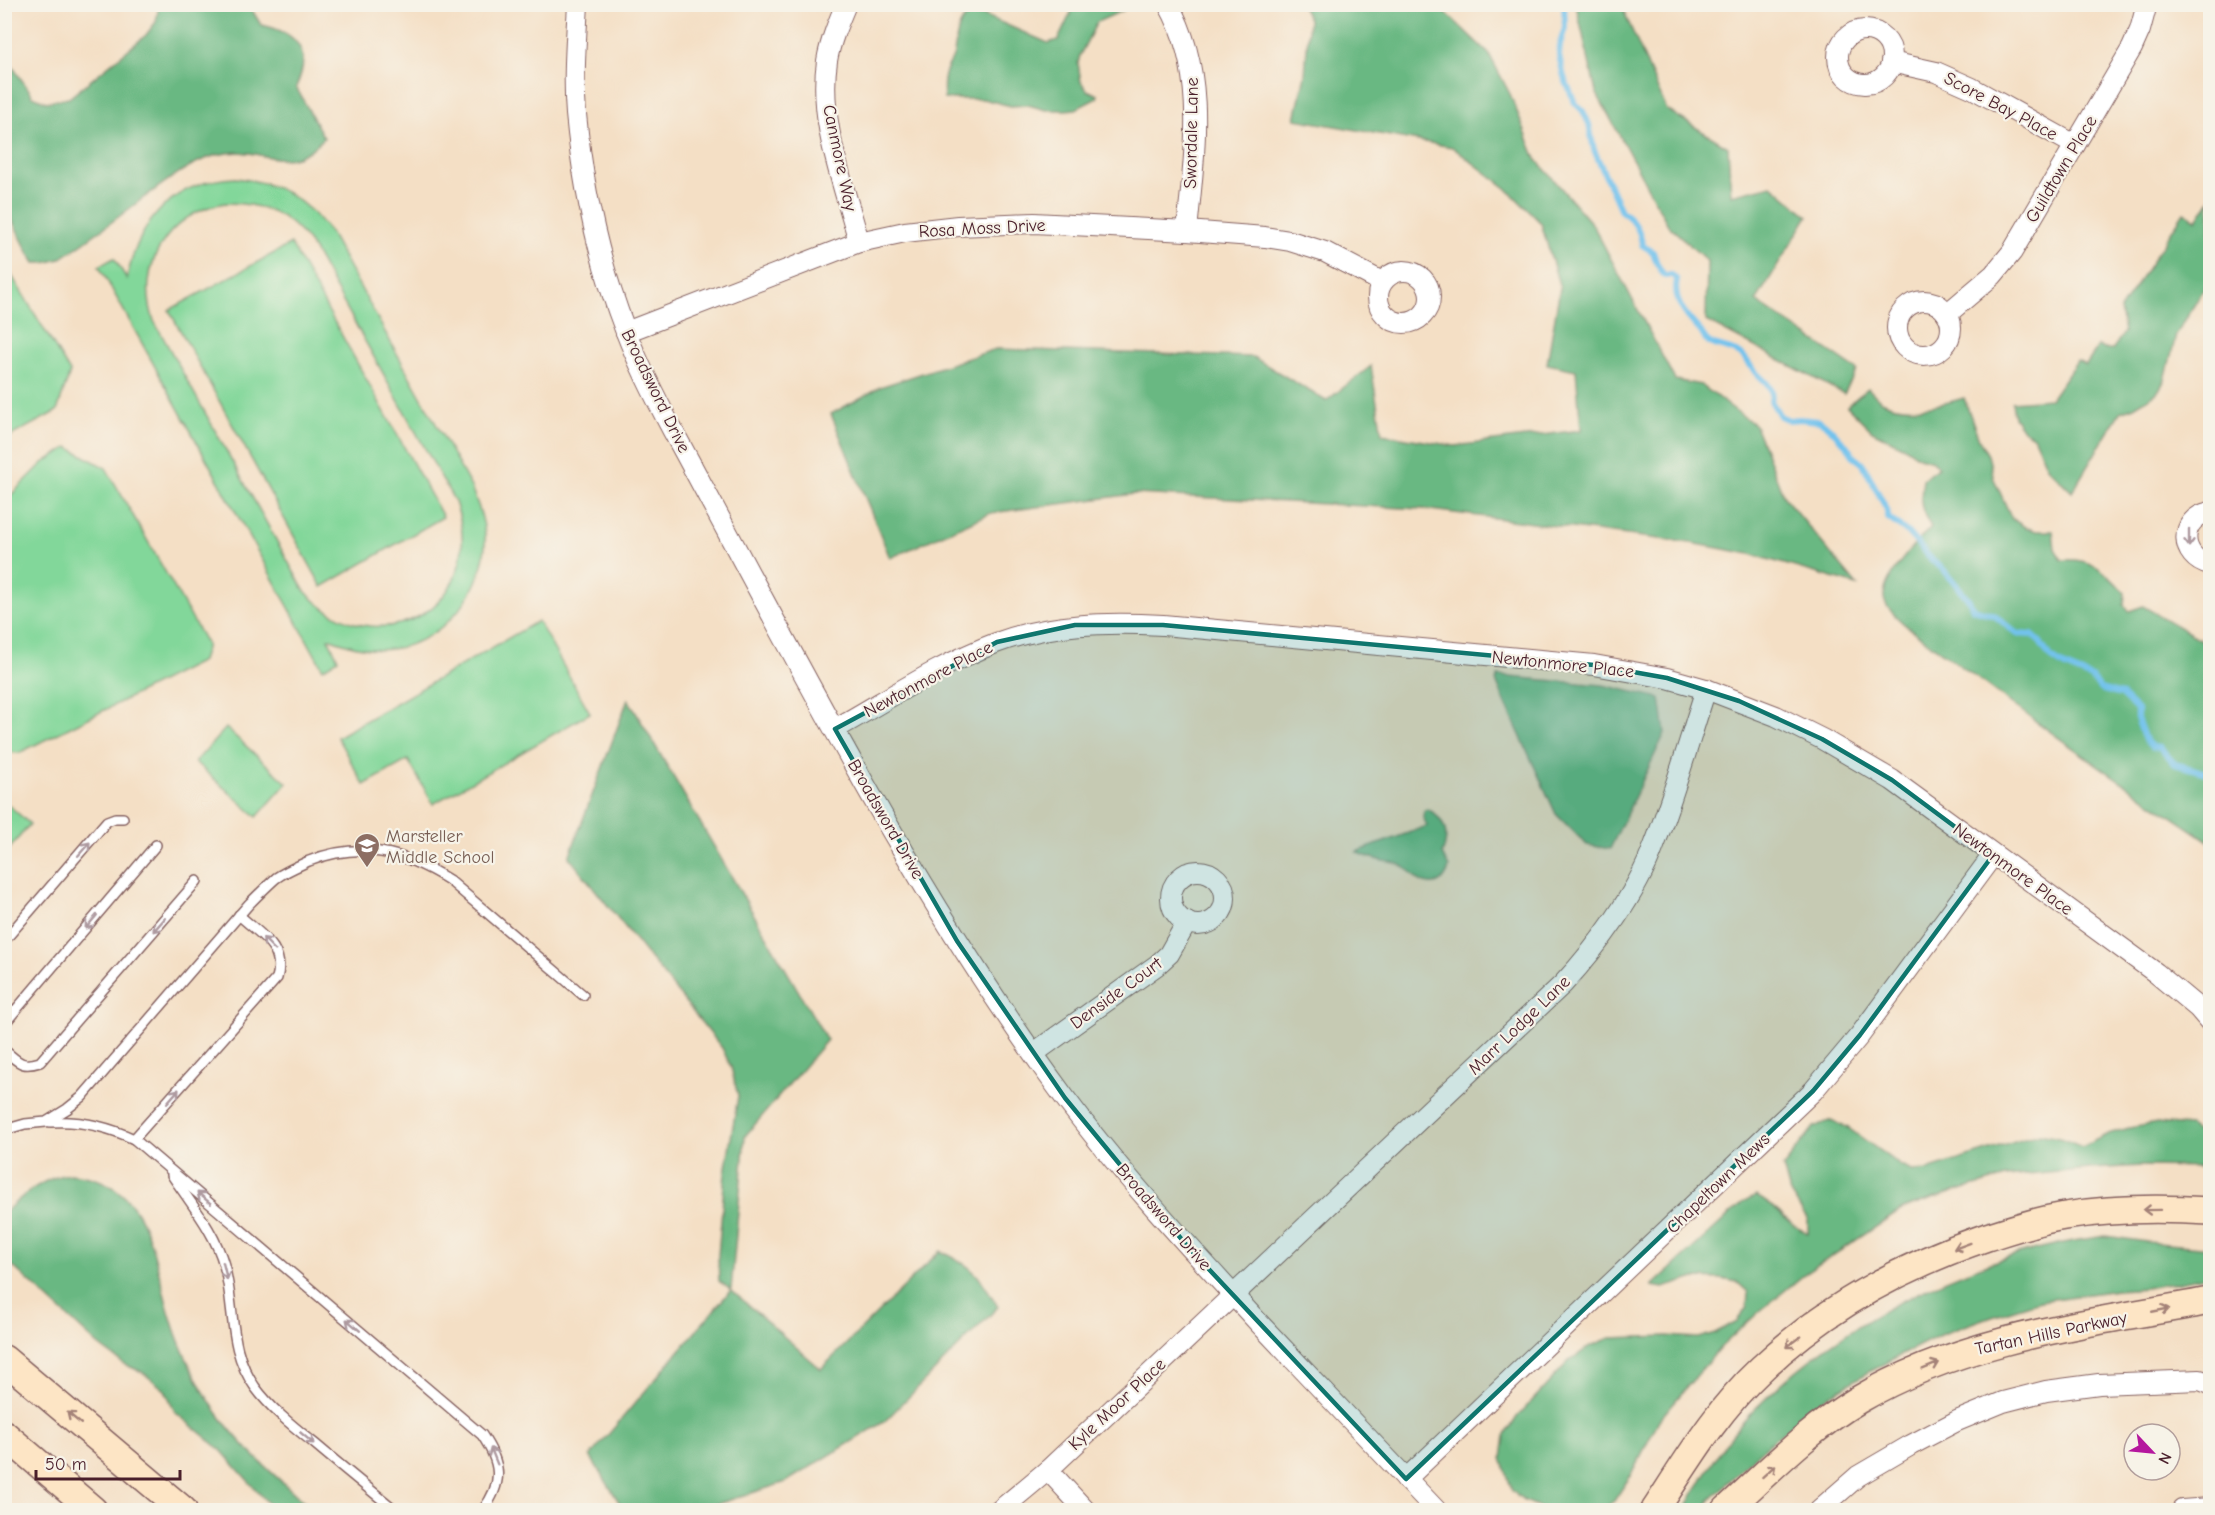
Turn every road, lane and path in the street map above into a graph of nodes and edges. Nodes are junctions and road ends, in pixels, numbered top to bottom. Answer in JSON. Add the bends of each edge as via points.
{"nodes":[{"id":1,"x":578,"y":4,"type":"edge"},
{"id":2,"x":846,"y":4,"type":"edge"},
{"id":3,"x":1168,"y":4,"type":"edge"},
{"id":4,"x":2147,"y":4,"type":"edge"},
{"id":5,"x":1891,"y":62,"type":"dead end"},
{"id":6,"x":2075,"y":145,"type":"junction"},
{"id":7,"x":1187,"y":231,"type":"junction"},
{"id":8,"x":859,"y":242,"type":"junction"},
{"id":9,"x":1382,"y":282,"type":"dead end"},
{"id":10,"x":1947,"y":314,"type":"dead end"},
{"id":11,"x":626,"y":332,"type":"junction"},
{"id":12,"x":2211,"y":512,"type":"edge"},
{"id":13,"x":2211,"y":565,"type":"edge"},
{"id":14,"x":1706,"y":688,"type":"junction"},
{"id":15,"x":835,"y":729,"type":"junction"},
{"id":16,"x":123,"y":818,"type":"dead end"},
{"id":17,"x":156,"y":845,"type":"dead end"},
{"id":18,"x":1993,"y":855,"type":"junction"},
{"id":19,"x":198,"y":880,"type":"dead end"},
{"id":20,"x":239,"y":915,"type":"junction"},
{"id":21,"x":1187,"y":922,"type":"dead end"},
{"id":22,"x":4,"y":941,"type":"edge"},
{"id":23,"x":583,"y":995,"type":"dead end"},
{"id":24,"x":2211,"y":1022,"type":"edge"},
{"id":25,"x":4,"y":1024,"type":"edge"},
{"id":26,"x":4,"y":1050,"type":"edge"},
{"id":27,"x":1034,"y":1053,"type":"junction"},
{"id":28,"x":46,"y":1122,"type":"junction"},
{"id":29,"x":4,"y":1130,"type":"edge"},
{"id":30,"x":134,"y":1140,"type":"junction"},
{"id":31,"x":166,"y":1166,"type":"junction"},
{"id":32,"x":2211,"y":1211,"type":"edge"},
{"id":33,"x":1233,"y":1294,"type":"junction"},
{"id":34,"x":2211,"y":1301,"type":"edge"},
{"id":35,"x":4,"y":1359,"type":"edge"},
{"id":36,"x":2211,"y":1384,"type":"edge"},
{"id":37,"x":4,"y":1434,"type":"edge"},
{"id":38,"x":1048,"y":1470,"type":"junction"},
{"id":39,"x":1406,"y":1479,"type":"junction"},
{"id":40,"x":2211,"y":1509,"type":"edge"},
{"id":41,"x":93,"y":1510,"type":"edge"},
{"id":42,"x":183,"y":1510,"type":"edge"},
{"id":43,"x":395,"y":1510,"type":"edge"},
{"id":44,"x":483,"y":1510,"type":"edge"},
{"id":45,"x":1000,"y":1510,"type":"edge"},
{"id":46,"x":1085,"y":1510,"type":"edge"},
{"id":47,"x":1436,"y":1510,"type":"edge"},
{"id":48,"x":1655,"y":1510,"type":"edge"},
{"id":49,"x":1726,"y":1510,"type":"edge"},
{"id":50,"x":1819,"y":1510,"type":"edge"},
{"id":51,"x":2182,"y":1510,"type":"edge"}],
"edges":[{"from":1,"to":11,"type":"street","name":"Broadsword Drive","via":[[576,113],[584,177],[610,285]]},
{"from":2,"to":8,"type":"street","name":"Canmore Way","via":[[828,61],[826,91],[828,122]]},
{"from":3,"to":7,"type":"street","name":"Swordale Lane","via":[[1189,52],[1195,96]]},
{"from":4,"to":6,"type":"street","name":"Guildtown Place","via":[[2132,48]]},
{"from":5,"to":6,"type":"street","name":"Score Bay Place","via":[[1936,72],[1972,88]]},
{"from":6,"to":10,"type":"street","name":"Guildtown Place","via":[[2012,252],[1993,275]]},
{"from":7,"to":8,"type":"street","name":"Rosa Moss Drive","via":[[1011,223],[905,232]]},
{"from":7,"to":9,"type":"street","name":"Rosa Moss Drive","via":[[1265,237],[1306,245]]},
{"from":8,"to":11,"type":"street","name":"Rosa Moss Drive"},
{"from":11,"to":15,"type":"street","name":"Broadsword Drive","via":[[646,380]]},
{"from":12,"to":13,"type":"street","one_way":true,"via":[[2194,519],[2186,540],[2197,560]]},
{"from":14,"to":15,"type":"street","name":"Newtonmore Place","via":[[1594,665],[1162,625],[1075,625],[997,642]]},
{"from":14,"to":18,"type":"street","name":"Newtonmore Place","via":[[1776,716],[1893,780]]},
{"from":14,"to":33,"type":"street","name":"Marr Lodge Lane","via":[[1654,848],[1616,918],[1590,954],[1563,984]]},
{"from":15,"to":27,"type":"street","name":"Broadsword Drive","via":[[957,941]]},
{"from":22,"to":16,"type":"lane","one_way":true,"via":[[107,821]]},
{"from":17,"to":25,"type":"lane","one_way":true},
{"from":18,"to":24,"type":"street","name":"Newtonmore Place","via":[[2156,973]]},
{"from":18,"to":39,"type":"street","name":"Chapeltown Mews","via":[[1860,1035],[1813,1091]]},
{"from":19,"to":26,"type":"lane","one_way":true,"via":[[40,1062],[22,1065]]},
{"from":20,"to":23,"type":"lane","via":[[277,877],[295,866],[347,851],[401,855],[449,880]]},
{"from":20,"to":28,"type":"lane","via":[[82,1097]]},
{"from":30,"to":20,"type":"lane","one_way":true,"via":[[277,978],[280,961],[274,947]]},
{"from":21,"to":27,"type":"street","name":"Denside Court","via":[[1157,965]]},
{"from":27,"to":33,"type":"street","name":"Broadsword Drive","via":[[1111,1156]]},
{"from":28,"to":29,"type":"lane"},
{"from":28,"to":30,"type":"lane","via":[[100,1125]]},
{"from":30,"to":31,"type":"lane"},
{"from":31,"to":43,"type":"lane","one_way":true,"via":[[214,1238],[229,1287],[232,1331],[239,1356],[255,1387],[284,1418]]},
{"from":44,"to":31,"type":"lane","one_way":true,"via":[[497,1485],[498,1467],[482,1435]]},
{"from":32,"to":48,"type":"street","one_way":true,"via":[[2125,1210],[2064,1216],[2013,1228],[1912,1265],[1825,1318],[1760,1370],[1701,1437]]},
{"from":33,"to":38,"type":"street","name":"Kyle Moor Place"},
{"from":33,"to":39,"type":"street","name":"Broadsword Drive"},
{"from":49,"to":34,"type":"street","name":"Tartan Hills Parkway","one_way":true,"via":[[1818,1428],[1894,1381],[1967,1351],[2030,1335]]},
{"from":42,"to":35,"type":"street","one_way":true},
{"from":36,"to":50,"type":"street","via":[[2200,1380],[2099,1384],[2003,1402],[1902,1450],[1858,1476]]},
{"from":37,"to":41,"type":"street"},
{"from":38,"to":45,"type":"street","name":"Kyle Moor Place"},
{"from":38,"to":46,"type":"street"},
{"from":39,"to":47,"type":"street","name":"Broadsword Drive"},
{"from":40,"to":51,"type":"street"}]}
